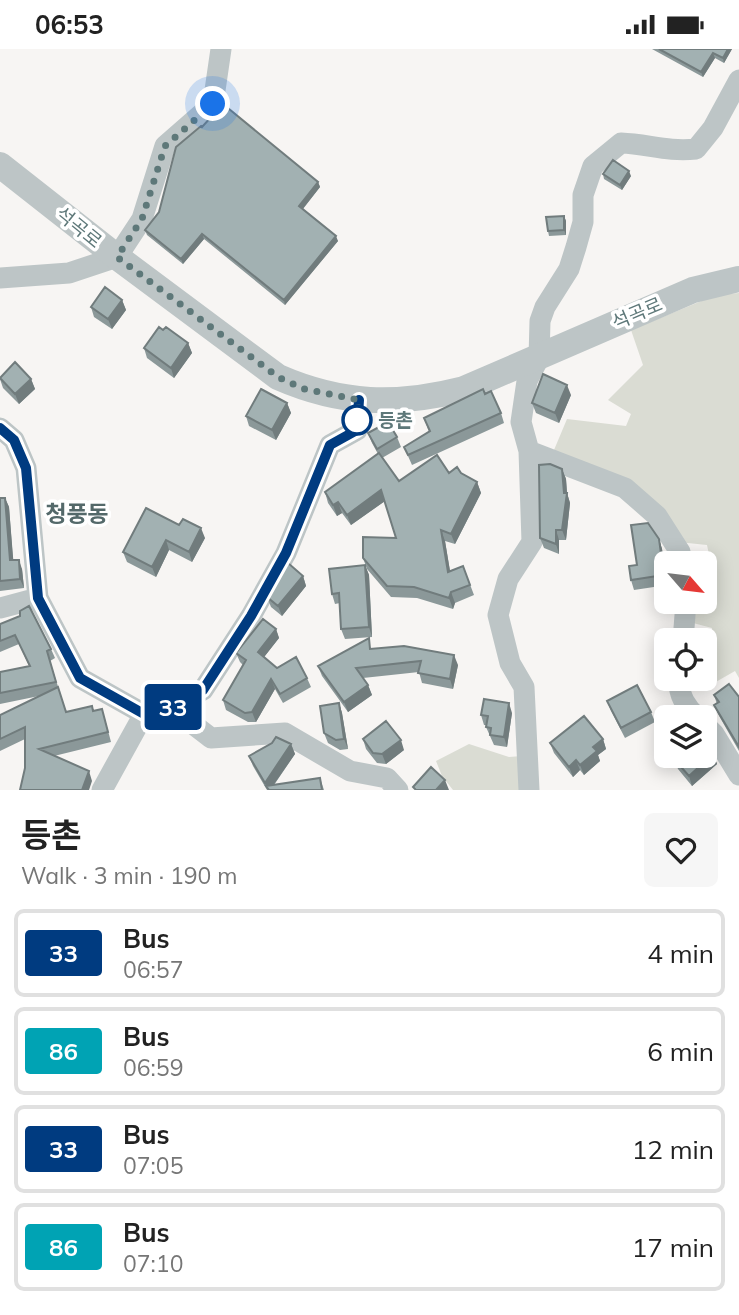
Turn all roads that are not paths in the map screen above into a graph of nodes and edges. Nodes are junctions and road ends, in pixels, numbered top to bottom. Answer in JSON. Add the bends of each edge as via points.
{"nodes":[{"id":1,"x":221,"y":49,"type":"edge"},
{"id":2,"x":739,"y":80,"type":"edge"},
{"id":3,"x":0,"y":165,"type":"edge"},
{"id":4,"x":117,"y":257,"type":"junction"},
{"id":5,"x":0,"y":278,"type":"edge"},
{"id":6,"x":739,"y":279,"type":"edge"},
{"id":7,"x":539,"y":358,"type":"junction"},
{"id":8,"x":359,"y":400,"type":"junction"},
{"id":9,"x":0,"y":428,"type":"edge"},
{"id":10,"x":529,"y":451,"type":"junction"},
{"id":11,"x":679,"y":551,"type":"edge"},
{"id":12,"x":38,"y":598,"type":"junction"},
{"id":13,"x":0,"y":608,"type":"edge"},
{"id":14,"x":172,"y":708,"type":"junction"},
{"id":15,"x":144,"y":714,"type":"junction"},
{"id":16,"x":717,"y":739,"type":"edge"},
{"id":17,"x":739,"y":775,"type":"edge"},
{"id":18,"x":102,"y":790,"type":"edge"},
{"id":19,"x":398,"y":790,"type":"edge"},
{"id":20,"x":529,"y":790,"type":"edge"}],
"edges":[{"from":1,"to":4,"type":"street","via":[[213,104],[165,146],[142,219]]},
{"from":2,"to":7,"type":"street","via":[[696,149],[670,151],[621,143],[593,166],[569,269],[540,321]]},
{"from":3,"to":4,"type":"street","name":"석곡로"},
{"from":4,"to":5,"type":"street","via":[[69,274]]},
{"from":4,"to":8,"type":"street","name":"석곡로","via":[[278,377],[304,389]]},
{"from":6,"to":7,"type":"street","name":"석곡로","via":[[693,290]]},
{"from":7,"to":8,"type":"street","name":"석곡로","via":[[464,389],[426,398]]},
{"from":7,"to":10,"type":"street","via":[[527,381],[521,422]]},
{"from":8,"to":14,"type":"street","via":[[357,430],[330,445],[286,553],[251,616],[203,690]]},
{"from":9,"to":12,"type":"street","via":[[14,440],[26,468]]},
{"from":10,"to":11,"type":"street","via":[[625,488],[657,516]]},
{"from":10,"to":20,"type":"street","via":[[532,542],[508,579],[498,615],[510,663],[524,687]]},
{"from":12,"to":13,"type":"street"},
{"from":12,"to":15,"type":"street","via":[[80,678]]},
{"from":14,"to":15,"type":"street"},
{"from":14,"to":19,"type":"street","via":[[211,738],[285,733],[351,771],[387,778]]},
{"from":15,"to":18,"type":"street"},
{"from":16,"to":17,"type":"street"}]}
